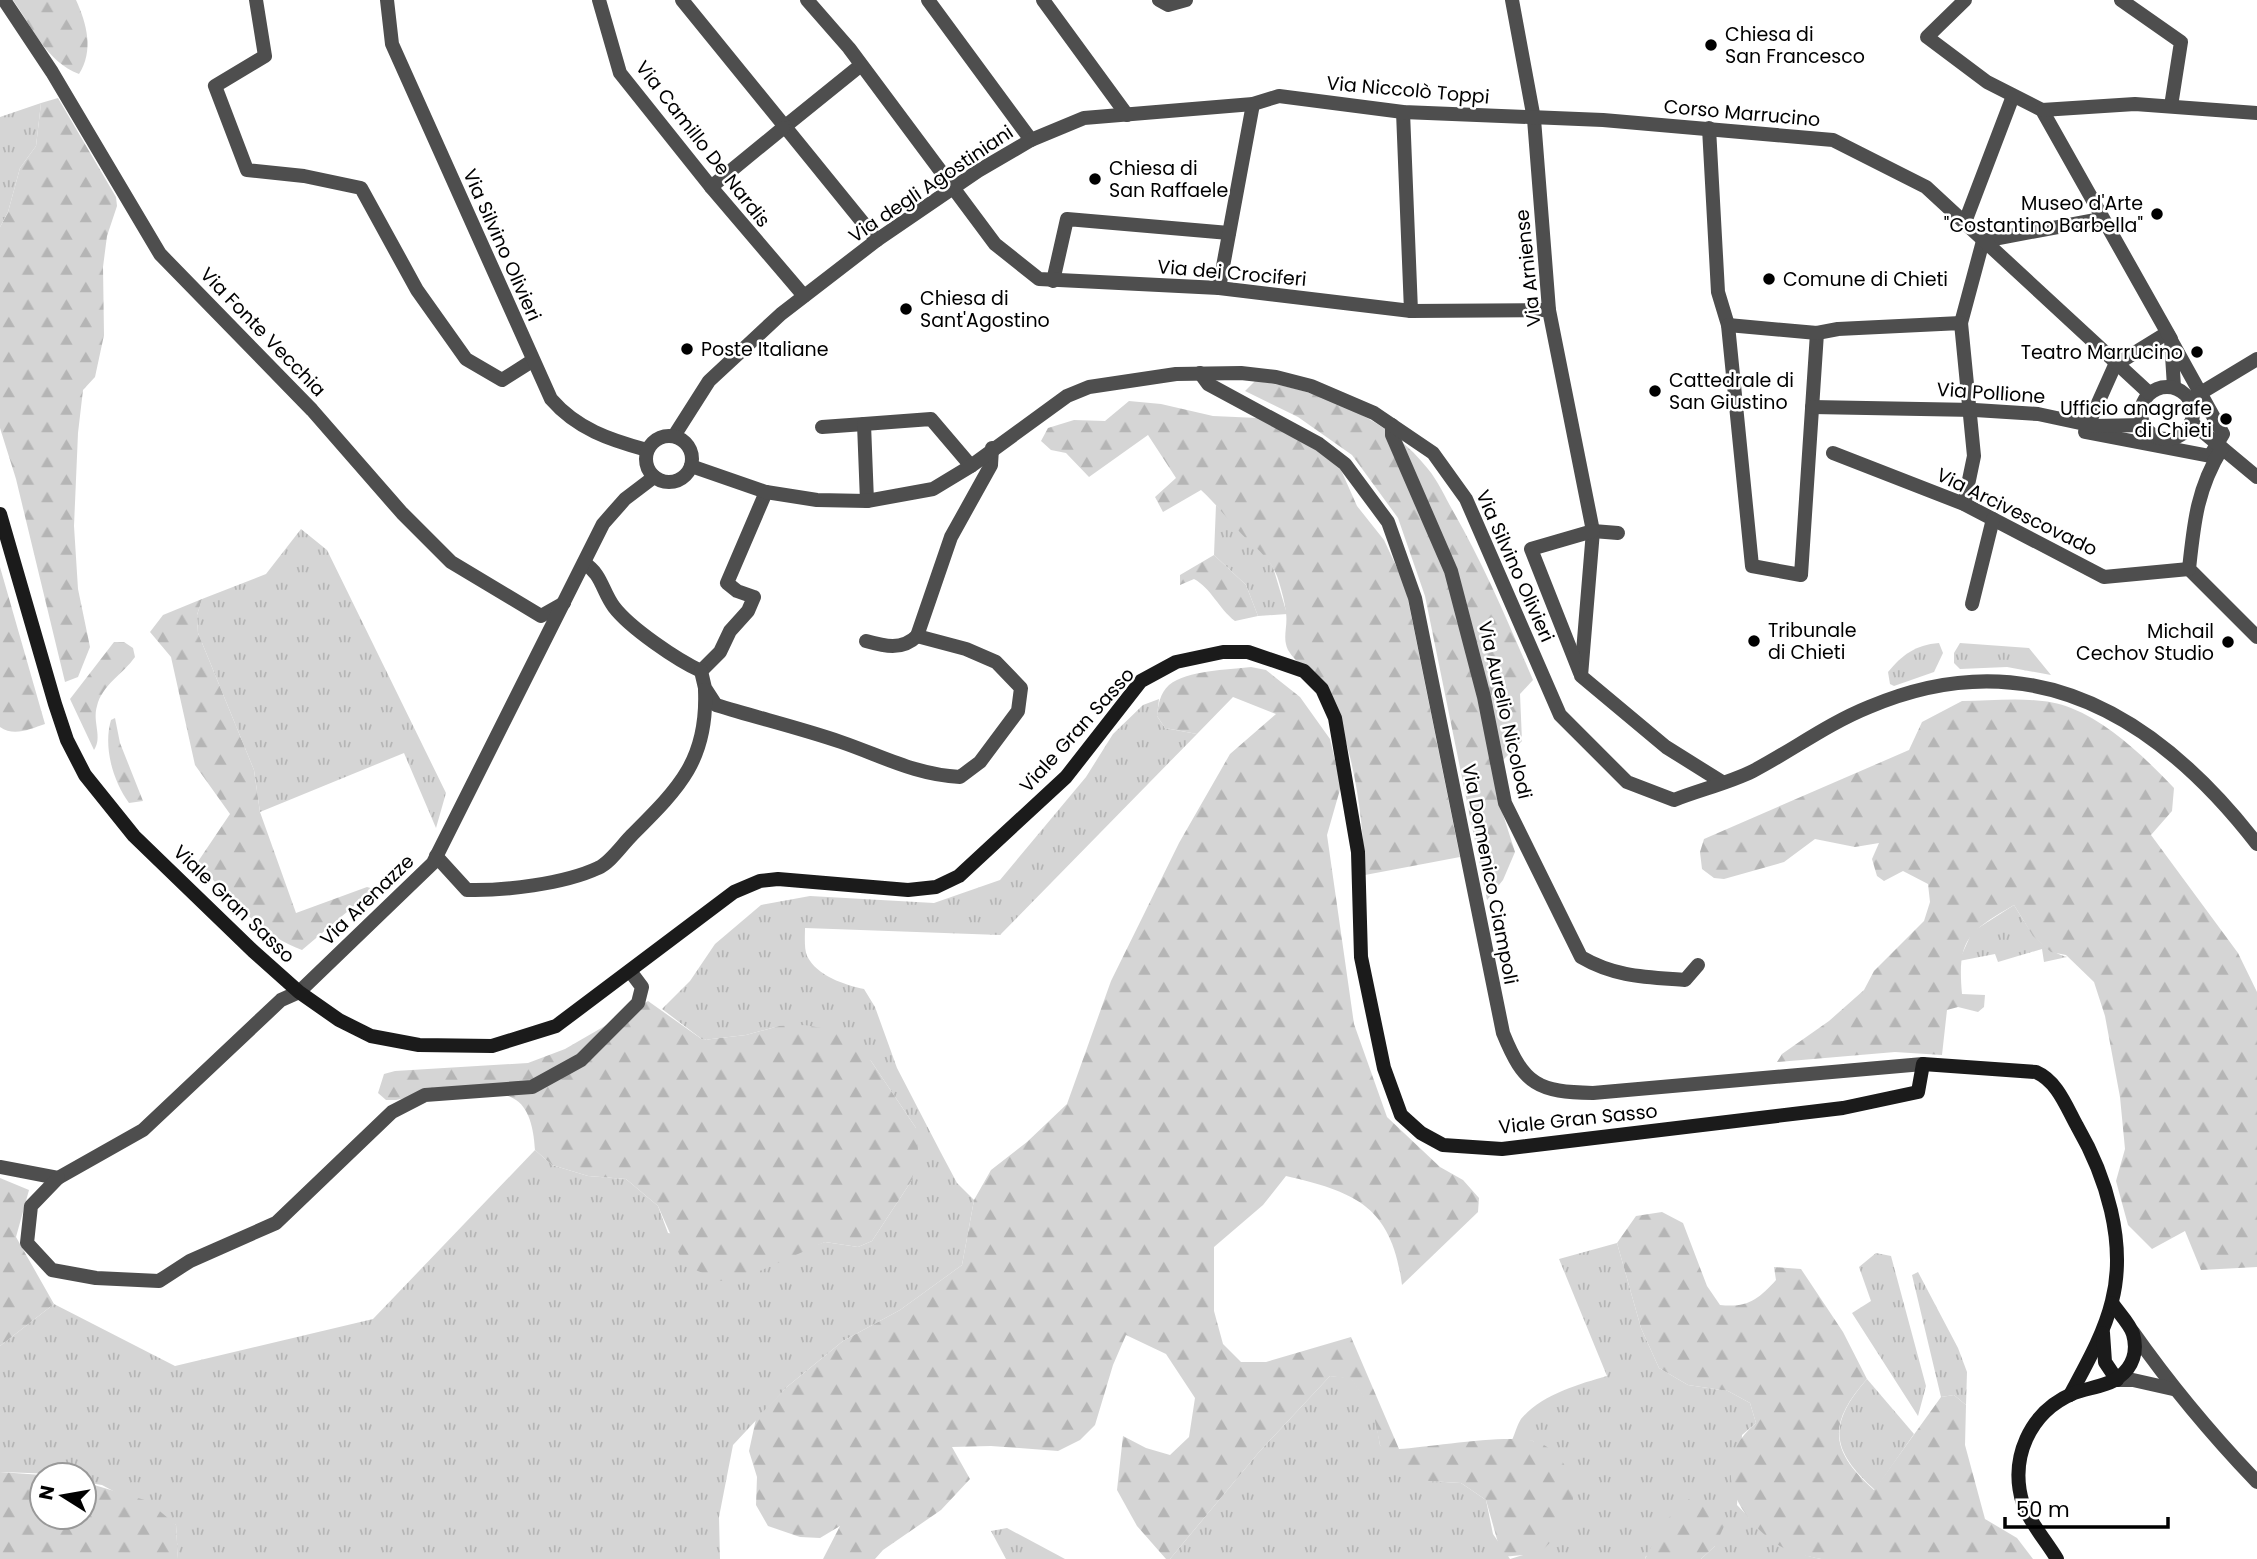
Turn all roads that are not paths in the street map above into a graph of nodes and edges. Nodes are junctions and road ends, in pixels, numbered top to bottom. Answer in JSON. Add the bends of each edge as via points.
{"nodes":[{"id":1,"x":4,"y":0,"type":"edge"},
{"id":2,"x":256,"y":0,"type":"edge"},
{"id":3,"x":387,"y":0,"type":"edge"},
{"id":4,"x":599,"y":0,"type":"edge"},
{"id":5,"x":682,"y":0,"type":"edge"},
{"id":6,"x":807,"y":0,"type":"edge"},
{"id":7,"x":928,"y":0,"type":"edge"},
{"id":8,"x":1043,"y":0,"type":"edge"},
{"id":9,"x":1186,"y":0,"type":"edge"},
{"id":10,"x":1512,"y":0,"type":"edge"},
{"id":11,"x":1965,"y":0,"type":"edge"},
{"id":12,"x":2121,"y":0,"type":"edge"},
{"id":13,"x":1164,"y":2,"type":"edge"},
{"id":14,"x":861,"y":65,"type":"junction"},
{"id":15,"x":1279,"y":96,"type":"joint"},
{"id":16,"x":2013,"y":96,"type":"junction"},
{"id":17,"x":1253,"y":104,"type":"junction"},
{"id":18,"x":2171,"y":106,"type":"junction"},
{"id":19,"x":2042,"y":110,"type":"junction"},
{"id":20,"x":1403,"y":112,"type":"junction"},
{"id":21,"x":2257,"y":113,"type":"edge"},
{"id":22,"x":1127,"y":114,"type":"junction"},
{"id":23,"x":1534,"y":119,"type":"junction"},
{"id":24,"x":783,"y":128,"type":"junction"},
{"id":25,"x":1709,"y":128,"type":"junction"},
{"id":26,"x":1031,"y":140,"type":"junction"},
{"id":27,"x":711,"y":187,"type":"junction"},
{"id":28,"x":951,"y":189,"type":"junction"},
{"id":29,"x":2101,"y":219,"type":"junction"},
{"id":30,"x":1965,"y":222,"type":"junction"},
{"id":31,"x":1229,"y":233,"type":"junction"},
{"id":32,"x":877,"y":240,"type":"junction"},
{"id":33,"x":1983,"y":241,"type":"junction"},
{"id":34,"x":1053,"y":281,"type":"junction"},
{"id":35,"x":1219,"y":288,"type":"junction"},
{"id":36,"x":804,"y":296,"type":"junction"},
{"id":37,"x":1549,"y":310,"type":"junction"},
{"id":38,"x":1411,"y":311,"type":"junction"},
{"id":39,"x":1961,"y":323,"type":"junction"},
{"id":40,"x":1728,"y":325,"type":"junction"},
{"id":41,"x":1817,"y":333,"type":"junction"},
{"id":42,"x":2167,"y":333,"type":"junction"},
{"id":43,"x":2257,"y":359,"type":"edge"},
{"id":44,"x":532,"y":361,"type":"junction"},
{"id":45,"x":2115,"y":365,"type":"junction"},
{"id":46,"x":1200,"y":373,"type":"junction"},
{"id":47,"x":2174,"y":387,"type":"junction"},
{"id":48,"x":2149,"y":393,"type":"junction"},
{"id":49,"x":2195,"y":397,"type":"junction"},
{"id":50,"x":1812,"y":407,"type":"junction"},
{"id":51,"x":1970,"y":410,"type":"junction"},
{"id":52,"x":2191,"y":422,"type":"junction"},
{"id":53,"x":864,"y":424,"type":"junction"},
{"id":54,"x":1392,"y":425,"type":"junction"},
{"id":55,"x":2088,"y":425,"type":"junction"},
{"id":56,"x":2143,"y":425,"type":"junction"},
{"id":57,"x":822,"y":427,"type":"dead end"},
{"id":58,"x":674,"y":436,"type":"junction"},
{"id":59,"x":1810,"y":445,"type":"junction"},
{"id":60,"x":2219,"y":446,"type":"junction"},
{"id":61,"x":992,"y":448,"type":"junction"},
{"id":62,"x":647,"y":450,"type":"junction"},
{"id":63,"x":691,"y":466,"type":"junction"},
{"id":64,"x":971,"y":466,"type":"junction"},
{"id":65,"x":654,"y":477,"type":"junction"},
{"id":66,"x":2257,"y":477,"type":"edge"},
{"id":67,"x":765,"y":492,"type":"junction"},
{"id":68,"x":867,"y":501,"type":"junction"},
{"id":69,"x":1964,"y":504,"type":"junction"},
{"id":70,"x":0,"y":514,"type":"edge"},
{"id":71,"x":1993,"y":519,"type":"junction"},
{"id":72,"x":1593,"y":531,"type":"junction"},
{"id":73,"x":1618,"y":533,"type":"dead end"},
{"id":74,"x":584,"y":563,"type":"junction"},
{"id":75,"x":2189,"y":569,"type":"junction"},
{"id":76,"x":564,"y":603,"type":"junction"},
{"id":77,"x":1972,"y":604,"type":"dead end"},
{"id":78,"x":917,"y":636,"type":"junction"},
{"id":79,"x":2257,"y":637,"type":"edge"},
{"id":80,"x":866,"y":641,"type":"dead end"},
{"id":81,"x":701,"y":671,"type":"junction"},
{"id":82,"x":1581,"y":676,"type":"junction"},
{"id":83,"x":705,"y":688,"type":"junction"},
{"id":84,"x":1722,"y":782,"type":"junction"},
{"id":85,"x":2257,"y":844,"type":"edge"},
{"id":86,"x":436,"y":856,"type":"junction"},
{"id":87,"x":1698,"y":965,"type":"dead end"},
{"id":88,"x":629,"y":971,"type":"junction"},
{"id":89,"x":299,"y":992,"type":"junction"},
{"id":90,"x":1923,"y":1064,"type":"junction"},
{"id":91,"x":0,"y":1167,"type":"edge"},
{"id":92,"x":58,"y":1178,"type":"junction"},
{"id":93,"x":2112,"y":1303,"type":"junction"},
{"id":94,"x":2103,"y":1328,"type":"junction"},
{"id":95,"x":2133,"y":1332,"type":"junction"},
{"id":96,"x":2117,"y":1380,"type":"junction"},
{"id":97,"x":2173,"y":1389,"type":"junction"},
{"id":98,"x":2070,"y":1395,"type":"junction"},
{"id":99,"x":2257,"y":1482,"type":"edge"},
{"id":100,"x":2057,"y":1559,"type":"edge"}],
"edges":[{"from":1,"to":76,"type":"street","name":"Via Fonte Vecchia","via":[[160,254],[452,562],[541,616]]},
{"from":2,"to":44,"type":"street","via":[[265,56],[215,86],[247,170],[361,188],[417,290],[466,359],[502,380]]},
{"from":3,"to":44,"type":"street","name":"Via Silvino Olivieri","via":[[392,44]]},
{"from":4,"to":27,"type":"street","name":"Via Camillo De Nardis","via":[[620,73]]},
{"from":5,"to":24,"type":"street"},
{"from":6,"to":14,"type":"street","name":"Via dei Crociferi"},
{"from":7,"to":26,"type":"street"},
{"from":8,"to":22,"type":"street"},
{"from":9,"to":13,"type":"street"},
{"from":10,"to":23,"type":"street","name":"Via Arniense"},
{"from":11,"to":16,"type":"street","via":[[1927,37]]},
{"from":12,"to":18,"type":"street","via":[[2181,41]]},
{"from":14,"to":24,"type":"street"},
{"from":14,"to":28,"type":"street","name":"Via dei Crociferi"},
{"from":15,"to":17,"type":"street","name":"Via degli Agostiniani"},
{"from":15,"to":20,"type":"street","name":"Via Niccolò Toppi"},
{"from":16,"to":19,"type":"street"},
{"from":16,"to":30,"type":"street"},
{"from":17,"to":22,"type":"street","name":"Via degli Agostiniani"},
{"from":17,"to":31,"type":"street"},
{"from":18,"to":19,"type":"street"},
{"from":18,"to":21,"type":"street"},
{"from":19,"to":29,"type":"street"},
{"from":20,"to":23,"type":"street","name":"Via Niccolò Toppi"},
{"from":20,"to":38,"type":"street"},
{"from":22,"to":26,"type":"street","name":"Via degli Agostiniani","via":[[1084,118]]},
{"from":23,"to":25,"type":"street","name":"Corso Marrucino"},
{"from":23,"to":37,"type":"street","name":"Via Arniense"},
{"from":24,"to":27,"type":"street"},
{"from":24,"to":32,"type":"street"},
{"from":25,"to":30,"type":"street","name":"Corso Marrucino","via":[[1833,140],[1926,187]]},
{"from":25,"to":40,"type":"street","via":[[1718,292]]},
{"from":26,"to":28,"type":"street","name":"Via degli Agostiniani"},
{"from":27,"to":36,"type":"street","name":"Via Camillo De Nardis"},
{"from":28,"to":32,"type":"street","name":"Via degli Agostiniani"},
{"from":28,"to":34,"type":"street","name":"Via dei Crociferi","via":[[995,244],[1039,279]]},
{"from":29,"to":33,"type":"street"},
{"from":29,"to":42,"type":"street"},
{"from":30,"to":33,"type":"street","name":"Corso Marrucino"},
{"from":31,"to":34,"type":"street","via":[[1067,219]]},
{"from":31,"to":35,"type":"street"},
{"from":32,"to":36,"type":"street","name":"Via degli Agostiniani"},
{"from":33,"to":39,"type":"street"},
{"from":33,"to":45,"type":"street","name":"Corso Marrucino"},
{"from":34,"to":35,"type":"street","name":"Via dei Crociferi"},
{"from":35,"to":38,"type":"street","name":"Via dei Crociferi"},
{"from":36,"to":58,"type":"street","name":"Via degli Agostiniani","via":[[700,392]]},
{"from":37,"to":38,"type":"street","name":"Via dei Crociferi"},
{"from":37,"to":72,"type":"street","name":"Via Arniense"},
{"from":39,"to":41,"type":"street"},
{"from":39,"to":51,"type":"street"},
{"from":40,"to":41,"type":"street"},
{"from":40,"to":59,"type":"street","via":[[1752,566],[1801,575]]},
{"from":41,"to":50,"type":"street"},
{"from":42,"to":45,"type":"street"},
{"from":42,"to":47,"type":"street"},
{"from":42,"to":49,"type":"street"},
{"from":43,"to":49,"type":"street"},
{"from":44,"to":62,"type":"street","name":"Via Silvino Olivieri","via":[[551,399],[573,421],[600,437]]},
{"from":45,"to":48,"type":"street","name":"Corso Marrucino"},
{"from":45,"to":55,"type":"street"},
{"from":46,"to":54,"type":"street","name":"Via Silvino Olivieri","via":[[1294,380]]},
{"from":46,"to":61,"type":"street","name":"Via Silvino Olivieri","via":[[1089,387],[1067,396]]},
{"from":46,"to":90,"type":"street","name":"Via Domenico Ciampoli","via":[[1208,384],[1293,427],[1345,464],[1388,522],[1415,598],[1503,1033],[1528,1080],[1546,1090],[1593,1093]]},
{"from":47,"to":48,"type":"street"},
{"from":47,"to":49,"type":"street"},
{"from":48,"to":56,"type":"street","via":[[2141,408]]},
{"from":49,"to":52,"type":"street"},
{"from":49,"to":60,"type":"street","via":[[2223,434]]},
{"from":50,"to":51,"type":"street","name":"Via Pollione"},
{"from":50,"to":59,"type":"street"},
{"from":51,"to":55,"type":"street","name":"Via Pollione","via":[[2039,414]]},
{"from":51,"to":69,"type":"street","via":[[1974,456]]},
{"from":52,"to":56,"type":"street","via":[[2172,439],[2155,437]]},
{"from":52,"to":60,"type":"street"},
{"from":53,"to":57,"type":"street"},
{"from":53,"to":64,"type":"street","via":[[931,419]]},
{"from":53,"to":68,"type":"street"},
{"from":54,"to":84,"type":"street","name":"Via Silvino Olivieri","via":[[1433,453],[1466,499],[1560,715],[1568,724],[1628,782],[1674,800]]},
{"from":54,"to":87,"type":"street","name":"Via Aurelio Nicolodi","via":[[1392,435],[1451,571],[1484,697],[1505,803],[1581,957],[1604,971],[1665,978],[1685,979]]},
{"from":55,"to":56,"type":"street","name":"Via Pollione"},
{"from":55,"to":60,"type":"street","via":[[2085,432],[2210,456]]},
{"from":58,"to":62,"type":"street","via":[[655,440]]},
{"from":58,"to":63,"type":"street","via":[[691,451]]},
{"from":59,"to":69,"type":"street","name":"Via Arcivescovado"},
{"from":60,"to":66,"type":"street"},
{"from":60,"to":75,"type":"street","via":[[2196,509]]},
{"from":61,"to":64,"type":"street","name":"Via Silvino Olivieri"},
{"from":61,"to":78,"type":"street","via":[[991,465],[951,537]]},
{"from":62,"to":65,"type":"street","via":[[646,465]]},
{"from":63,"to":65,"type":"street","via":[[675,481]]},
{"from":63,"to":67,"type":"street","name":"Via Silvino Olivieri"},
{"from":64,"to":68,"type":"street","name":"Via Silvino Olivieri","via":[[933,489]]},
{"from":65,"to":74,"type":"street","name":"Via Arenazze","via":[[615,509]]},
{"from":67,"to":68,"type":"street","name":"Via Silvino Olivieri"},
{"from":67,"to":81,"type":"street","via":[[727,583],[754,597],[720,652]]},
{"from":69,"to":71,"type":"street","name":"Via Arcivescovado"},
{"from":70,"to":89,"type":"main road","name":"Viale Gran Sasso","via":[[67,740],[91,785],[134,836]]},
{"from":71,"to":75,"type":"street","name":"Via Arcivescovado","via":[[2104,577]]},
{"from":71,"to":77,"type":"street"},
{"from":72,"to":73,"type":"street"},
{"from":72,"to":82,"type":"street","name":"Via Arniense"},
{"from":72,"to":82,"type":"street","via":[[1531,550]]},
{"from":74,"to":76,"type":"street","name":"Via Arenazze"},
{"from":74,"to":81,"type":"street","via":[[596,570],[614,607],[658,645]]},
{"from":75,"to":79,"type":"street"},
{"from":76,"to":86,"type":"street","name":"Via Arenazze"},
{"from":78,"to":80,"type":"street","via":[[895,647]]},
{"from":78,"to":83,"type":"street","via":[[996,662],[1021,688],[1018,711],[979,762],[960,777],[910,770],[874,753],[716,705]]},
{"from":81,"to":83,"type":"street"},
{"from":82,"to":84,"type":"street","via":[[1666,747]]},
{"from":83,"to":86,"type":"street","via":[[706,719],[699,751],[670,797],[599,868],[496,891],[467,890]]},
{"from":84,"to":85,"type":"street","name":"Via Silvino Olivieri","via":[[1752,772],[1825,726],[1918,690],[1980,680],[2033,683],[2120,717],[2200,776]]},
{"from":86,"to":89,"type":"street","name":"Via Arenazze"},
{"from":88,"to":89,"type":"main road","name":"Viale Gran Sasso","via":[[556,1026],[492,1046],[419,1045],[371,1036]]},
{"from":88,"to":90,"type":"main road","name":"Viale Gran Sasso","via":[[734,892],[760,881],[908,890],[936,887],[960,876],[1066,777],[1141,681],[1176,662],[1248,652],[1304,671],[1322,689],[1335,718],[1358,852],[1363,969],[1384,1068],[1401,1115],[1421,1133],[1443,1145],[1502,1149],[1843,1108],[1918,1092]]},
{"from":88,"to":92,"type":"street","via":[[642,987],[638,1003],[581,1060],[532,1087],[425,1095],[392,1112],[276,1223],[190,1261],[159,1281],[52,1270],[27,1243],[31,1206]]},
{"from":89,"to":92,"type":"street","name":"Via Arenazze","via":[[281,1000],[144,1130]]},
{"from":90,"to":93,"type":"main road","via":[[2029,1070],[2051,1080],[2098,1161],[2109,1203],[2116,1267]]},
{"from":91,"to":92,"type":"street"},
{"from":93,"to":94,"type":"main road"},
{"from":93,"to":95,"type":"main road"},
{"from":94,"to":96,"type":"main road","via":[[2105,1362]]},
{"from":94,"to":98,"type":"main road"},
{"from":95,"to":96,"type":"main road","via":[[2133,1361]]},
{"from":95,"to":97,"type":"street"},
{"from":96,"to":97,"type":"street"},
{"from":96,"to":98,"type":"main road"},
{"from":97,"to":99,"type":"street"},
{"from":98,"to":100,"type":"main road","via":[[2031,1429],[2019,1453],[2017,1477],[2024,1507]]}]}
